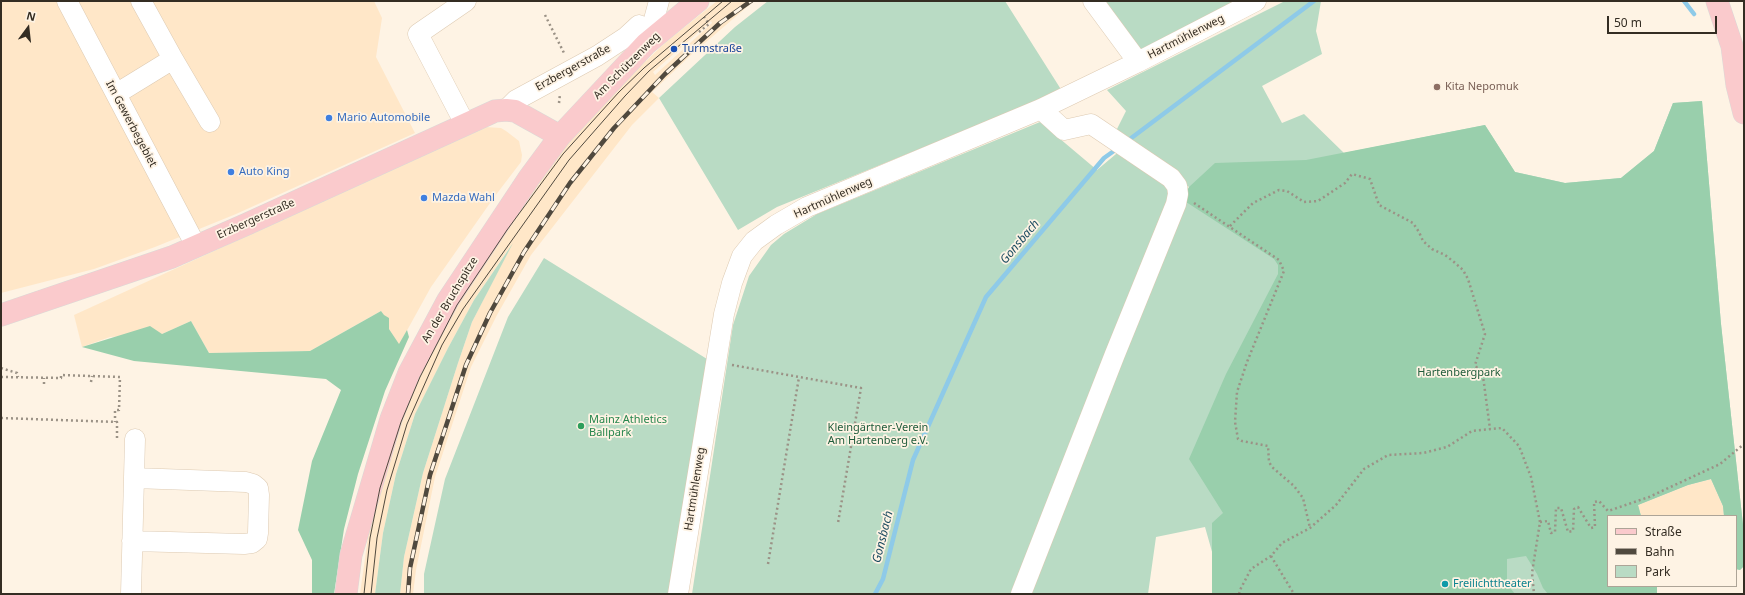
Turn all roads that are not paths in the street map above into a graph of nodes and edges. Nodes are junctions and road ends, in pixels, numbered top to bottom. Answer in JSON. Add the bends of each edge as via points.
{"nodes":[{"id":1,"x":67,"y":1,"type":"edge"},
{"id":2,"x":140,"y":1,"type":"edge"},
{"id":3,"x":466,"y":1,"type":"edge"},
{"id":4,"x":659,"y":1,"type":"edge"},
{"id":5,"x":1093,"y":1,"type":"edge"},
{"id":6,"x":1256,"y":1,"type":"edge"},
{"id":7,"x":1716,"y":4,"type":"edge"},
{"id":8,"x":695,"y":5,"type":"edge"},
{"id":9,"x":440,"y":8,"type":"edge"},
{"id":10,"x":642,"y":34,"type":"junction"},
{"id":11,"x":173,"y":59,"type":"junction"},
{"id":12,"x":1138,"y":62,"type":"junction"},
{"id":13,"x":116,"y":94,"type":"junction"},
{"id":14,"x":1041,"y":109,"type":"junction"},
{"id":15,"x":506,"y":110,"type":"junction"},
{"id":16,"x":1744,"y":113,"type":"edge"},
{"id":17,"x":210,"y":122,"type":"dead end"},
{"id":18,"x":465,"y":124,"type":"junction"},
{"id":19,"x":560,"y":136,"type":"junction"},
{"id":20,"x":196,"y":246,"type":"junction"},
{"id":21,"x":1,"y":315,"type":"edge"},
{"id":22,"x":135,"y":438,"type":"road end"},
{"id":23,"x":134,"y":478,"type":"junction"},
{"id":24,"x":371,"y":481,"type":"junction"},
{"id":25,"x":132,"y":541,"type":"junction"},
{"id":26,"x":131,"y":594,"type":"edge"},
{"id":27,"x":346,"y":594,"type":"edge"},
{"id":28,"x":356,"y":594,"type":"edge"},
{"id":29,"x":678,"y":594,"type":"edge"},
{"id":30,"x":1021,"y":594,"type":"edge"}],
"edges":[{"from":1,"to":13,"type":"street","name":"Im Gewerbegebiet"},
{"from":2,"to":11,"type":"street"},
{"from":3,"to":9,"type":"street"},
{"from":4,"to":10,"type":"street","via":[[652,27]]},
{"from":5,"to":12,"type":"street","name":"Hartmühlenweg"},
{"from":6,"to":12,"type":"street","name":"Hartmühlenweg"},
{"from":7,"to":16,"type":"main road","via":[[1732,46]]},
{"from":8,"to":10,"type":"main road","name":"Am Schützenweg"},
{"from":9,"to":18,"type":"street","via":[[418,34]]},
{"from":10,"to":15,"type":"street","name":"Erzbergerstraße","via":[[626,37],[597,56],[516,100]]},
{"from":10,"to":19,"type":"main road","name":"Am Schützenweg"},
{"from":11,"to":13,"type":"street"},
{"from":11,"to":17,"type":"street"},
{"from":12,"to":14,"type":"street","name":"Hartmühlenweg"},
{"from":13,"to":20,"type":"street","name":"Im Gewerbegebiet"},
{"from":14,"to":29,"type":"street","name":"Hartmühlenweg","via":[[807,207],[754,241],[742,256],[724,314]]},
{"from":14,"to":30,"type":"street","via":[[1064,130],[1091,124],[1171,178],[1177,186],[1178,194]]},
{"from":15,"to":18,"type":"main road","name":"Erzbergerstraße","via":[[495,111]]},
{"from":15,"to":19,"type":"main road","via":[[515,112]]},
{"from":18,"to":20,"type":"main road","name":"Erzbergerstraße"},
{"from":19,"to":24,"type":"main road","name":"An der Bruchspitze","via":[[515,199],[430,330],[391,419]]},
{"from":20,"to":21,"type":"main road","name":"Erzbergerstraße","via":[[154,263]]},
{"from":22,"to":23,"type":"street"},
{"from":23,"to":25,"type":"street"},
{"from":23,"to":25,"type":"street","via":[[253,484],[258,488],[259,495],[258,533],[257,539],[252,543],[244,544]]},
{"from":24,"to":27,"type":"main road","name":"An der Bruchspitze","via":[[351,555]]},
{"from":24,"to":28,"type":"main road","name":"An der Bruchspitze"},
{"from":25,"to":26,"type":"street"}]}
